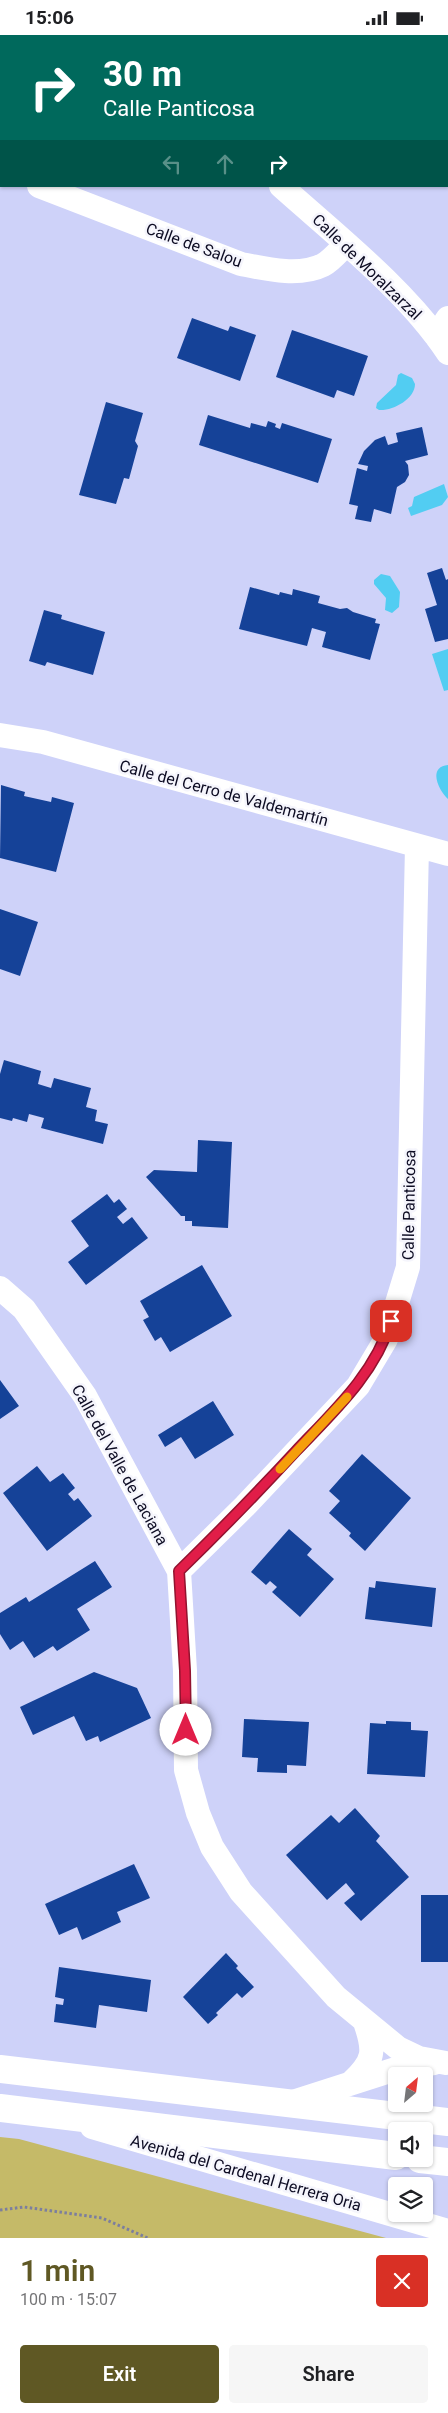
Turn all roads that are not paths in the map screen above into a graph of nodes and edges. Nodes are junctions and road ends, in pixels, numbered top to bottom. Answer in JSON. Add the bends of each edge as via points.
{"nodes":[{"id":1,"x":42,"y":187,"type":"edge"},
{"id":2,"x":282,"y":187,"type":"edge"},
{"id":3,"x":346,"y":244,"type":"junction"},
{"id":4,"x":444,"y":336,"type":"edge"},
{"id":5,"x":0,"y":735,"type":"edge"},
{"id":6,"x":417,"y":846,"type":"junction"},
{"id":7,"x":448,"y":854,"type":"edge"},
{"id":8,"x":0,"y":1288,"type":"edge"},
{"id":9,"x":179,"y":1571,"type":"junction"},
{"id":10,"x":365,"y":2022,"type":"junction"},
{"id":11,"x":447,"y":2063,"type":"edge"},
{"id":12,"x":0,"y":2069,"type":"edge"},
{"id":13,"x":350,"y":2084,"type":"junction"},
{"id":14,"x":288,"y":2103,"type":"junction"},
{"id":15,"x":0,"y":2108,"type":"edge"},
{"id":16,"x":45,"y":2113,"type":"junction"},
{"id":17,"x":448,"y":2122,"type":"edge"},
{"id":18,"x":388,"y":2155,"type":"edge"},
{"id":19,"x":433,"y":2160,"type":"edge"},
{"id":20,"x":448,"y":2162,"type":"edge"},
{"id":21,"x":448,"y":2231,"type":"edge"}],
"edges":[{"from":1,"to":3,"type":"street","name":"Calle de Salou","via":[[241,264],[266,269],[305,270],[322,265]]},
{"from":2,"to":3,"type":"street","name":"Calle de Moralzarzal"},
{"from":3,"to":4,"type":"street","name":"Calle de Moralzarzal"},
{"from":5,"to":6,"type":"street","name":"Calle del Cerro de Valdemartín","via":[[43,742]]},
{"from":6,"to":7,"type":"street","name":"Calle del Cerro de Valdemartín"},
{"from":6,"to":9,"type":"street","name":"Calle Panticosa","via":[[408,1267],[386,1339],[358,1386]]},
{"from":8,"to":9,"type":"street","name":"Calle del Valle de Laciana","via":[[24,1309],[85,1396]]},
{"from":9,"to":10,"type":"street","name":"Calle del Valle de Laciana","via":[[186,1770],[212,1847],[241,1892],[336,1997]]},
{"from":10,"to":11,"type":"street","name":"Calle del Valle de Laciana","via":[[398,2048]]},
{"from":10,"to":13,"type":"street","via":[[372,2044],[371,2059],[366,2069]]},
{"from":11,"to":13,"type":"street","via":[[398,2068]]},
{"from":12,"to":14,"type":"main road"},
{"from":13,"to":14,"type":"street"},
{"from":14,"to":17,"type":"main road"},
{"from":15,"to":16,"type":"main road","name":"Avenida del Cardenal Herrera Oria"},
{"from":16,"to":18,"type":"main road","name":"Avenida del Cardenal Herrera Oria"},
{"from":16,"to":21,"type":"street","name":"Avenida del Cardenal Herrera Oria"},
{"from":19,"to":20,"type":"main road"}]}
